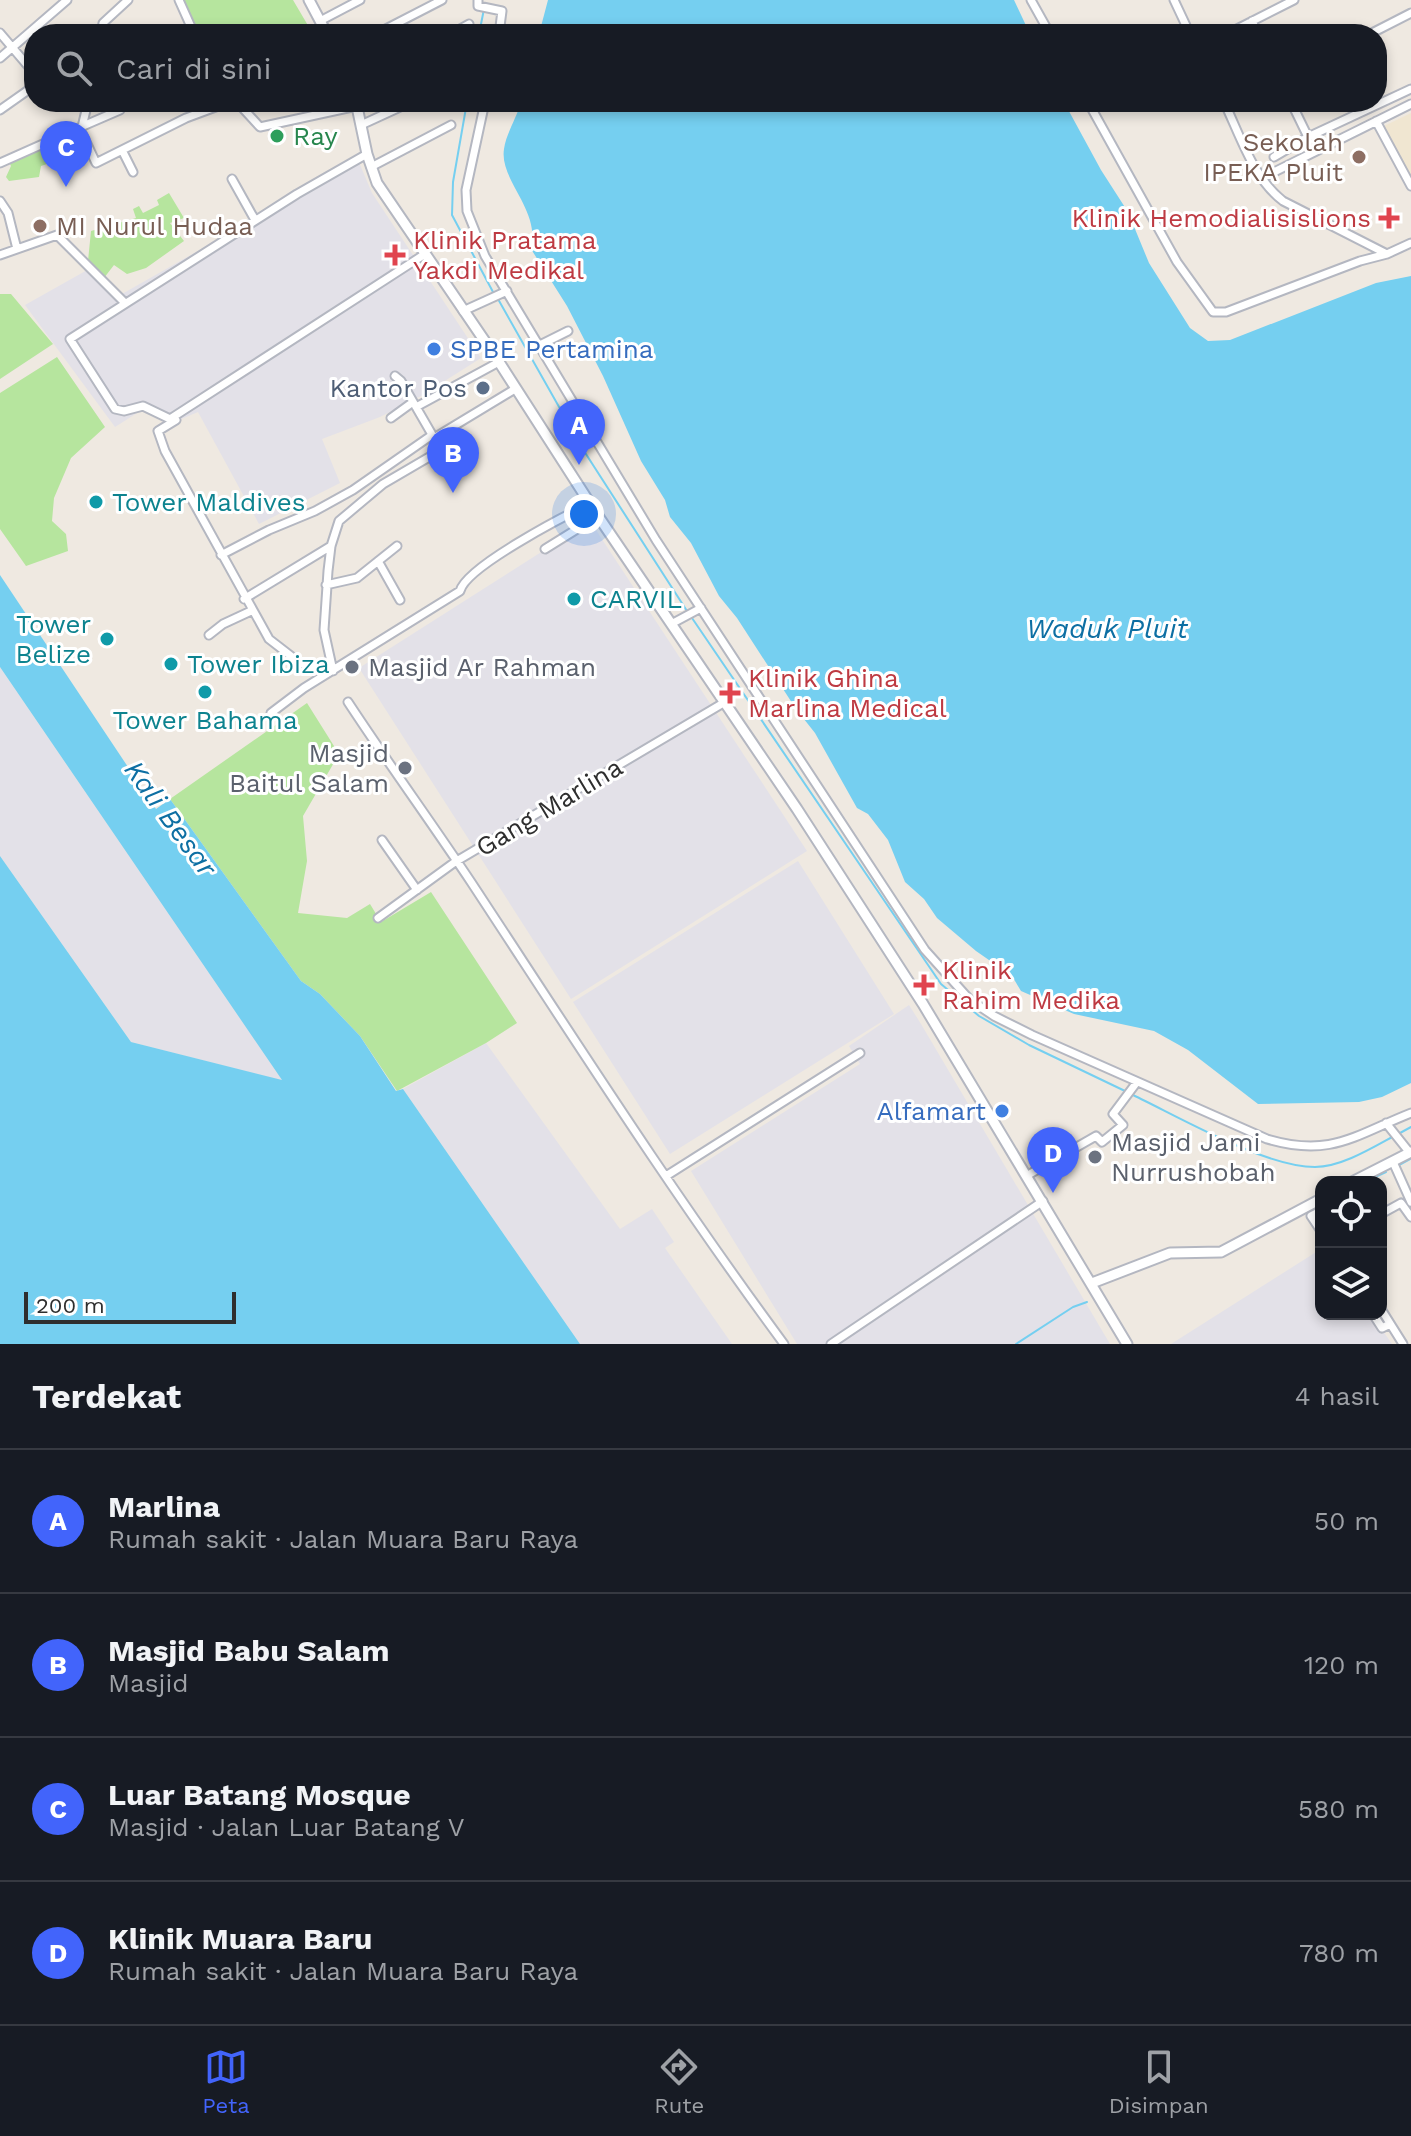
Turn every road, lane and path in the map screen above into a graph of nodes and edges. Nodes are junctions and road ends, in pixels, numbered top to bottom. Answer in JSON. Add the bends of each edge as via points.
{"nodes":[{"id":1,"x":67,"y":0,"type":"edge"},
{"id":2,"x":128,"y":0,"type":"edge"},
{"id":3,"x":179,"y":0,"type":"edge"},
{"id":4,"x":309,"y":0,"type":"edge"},
{"id":5,"x":360,"y":0,"type":"edge"},
{"id":6,"x":442,"y":0,"type":"edge"},
{"id":7,"x":504,"y":0,"type":"edge"},
{"id":8,"x":1031,"y":0,"type":"edge"},
{"id":9,"x":1174,"y":0,"type":"edge"},
{"id":10,"x":1294,"y":0,"type":"edge"},
{"id":11,"x":484,"y":4,"type":"edge"},
{"id":12,"x":502,"y":11,"type":"junction"},
{"id":13,"x":1411,"y":13,"type":"edge"},
{"id":14,"x":320,"y":21,"type":"junction"},
{"id":15,"x":1252,"y":21,"type":"junction"},
{"id":16,"x":39,"y":24,"type":"edge"},
{"id":17,"x":103,"y":24,"type":"edge"},
{"id":18,"x":190,"y":24,"type":"edge"},
{"id":19,"x":322,"y":24,"type":"edge"},
{"id":20,"x":395,"y":24,"type":"edge"},
{"id":21,"x":500,"y":24,"type":"edge"},
{"id":22,"x":1044,"y":24,"type":"edge"},
{"id":23,"x":1185,"y":24,"type":"edge"},
{"id":24,"x":1246,"y":24,"type":"edge"},
{"id":25,"x":1253,"y":24,"type":"edge"},
{"id":26,"x":1387,"y":25,"type":"edge"},
{"id":27,"x":0,"y":33,"type":"edge"},
{"id":28,"x":24,"y":37,"type":"edge"},
{"id":29,"x":13,"y":46,"type":"junction"},
{"id":30,"x":0,"y":58,"type":"edge"},
{"id":31,"x":24,"y":60,"type":"edge"},
{"id":32,"x":1411,"y":89,"type":"edge"},
{"id":33,"x":24,"y":93,"type":"edge"},
{"id":34,"x":1387,"y":100,"type":"edge"},
{"id":35,"x":1411,"y":104,"type":"edge"},
{"id":36,"x":0,"y":110,"type":"edge"},
{"id":37,"x":86,"y":112,"type":"edge"},
{"id":38,"x":116,"y":112,"type":"edge"},
{"id":39,"x":202,"y":112,"type":"edge"},
{"id":40,"x":243,"y":112,"type":"edge"},
{"id":41,"x":323,"y":112,"type":"edge"},
{"id":42,"x":358,"y":112,"type":"edge"},
{"id":43,"x":389,"y":112,"type":"edge"},
{"id":44,"x":483,"y":112,"type":"edge"},
{"id":45,"x":1094,"y":112,"type":"edge"},
{"id":46,"x":1229,"y":112,"type":"edge"},
{"id":47,"x":1296,"y":112,"type":"edge"},
{"id":48,"x":1362,"y":112,"type":"edge"},
{"id":49,"x":1376,"y":121,"type":"junction"},
{"id":50,"x":361,"y":125,"type":"junction"},
{"id":51,"x":451,"y":125,"type":"dead end"},
{"id":52,"x":82,"y":127,"type":"junction"},
{"id":53,"x":1308,"y":137,"type":"junction"},
{"id":54,"x":122,"y":150,"type":"junction"},
{"id":55,"x":367,"y":154,"type":"junction"},
{"id":56,"x":1274,"y":157,"type":"dead end"},
{"id":57,"x":0,"y":163,"type":"edge"},
{"id":58,"x":371,"y":167,"type":"junction"},
{"id":59,"x":133,"y":172,"type":"dead end"},
{"id":60,"x":1260,"y":175,"type":"junction"},
{"id":61,"x":232,"y":179,"type":"dead end"},
{"id":62,"x":1411,"y":186,"type":"edge"},
{"id":63,"x":0,"y":201,"type":"edge"},
{"id":64,"x":255,"y":220,"type":"junction"},
{"id":65,"x":1411,"y":243,"type":"edge"},
{"id":66,"x":17,"y":249,"type":"junction"},
{"id":67,"x":425,"y":254,"type":"junction"},
{"id":68,"x":1387,"y":254,"type":"junction"},
{"id":69,"x":0,"y":255,"type":"edge"},
{"id":70,"x":507,"y":291,"type":"junction"},
{"id":71,"x":125,"y":303,"type":"junction"},
{"id":72,"x":463,"y":311,"type":"junction"},
{"id":73,"x":568,"y":331,"type":"dead end"},
{"id":74,"x":540,"y":345,"type":"junction"},
{"id":75,"x":499,"y":362,"type":"junction"},
{"id":76,"x":395,"y":376,"type":"dead end"},
{"id":77,"x":515,"y":389,"type":"junction"},
{"id":78,"x":415,"y":405,"type":"junction"},
{"id":79,"x":181,"y":412,"type":"junction"},
{"id":80,"x":391,"y":418,"type":"dead end"},
{"id":81,"x":433,"y":436,"type":"junction"},
{"id":82,"x":590,"y":504,"type":"junction"},
{"id":83,"x":598,"y":516,"type":"junction"},
{"id":84,"x":331,"y":546,"type":"junction"},
{"id":85,"x":397,"y":546,"type":"dead end"},
{"id":86,"x":545,"y":549,"type":"dead end"},
{"id":87,"x":221,"y":555,"type":"junction"},
{"id":88,"x":378,"y":561,"type":"junction"},
{"id":89,"x":326,"y":585,"type":"junction"},
{"id":90,"x":244,"y":599,"type":"junction"},
{"id":91,"x":400,"y":600,"type":"dead end"},
{"id":92,"x":701,"y":608,"type":"junction"},
{"id":93,"x":251,"y":611,"type":"junction"},
{"id":94,"x":673,"y":623,"type":"junction"},
{"id":95,"x":209,"y":635,"type":"dead end"},
{"id":96,"x":331,"y":672,"type":"junction"},
{"id":97,"x":348,"y":702,"type":"dead end"},
{"id":98,"x":725,"y":702,"type":"junction"},
{"id":99,"x":271,"y":713,"type":"dead end"},
{"id":100,"x":382,"y":840,"type":"dead end"},
{"id":101,"x":455,"y":862,"type":"junction"},
{"id":102,"x":417,"y":890,"type":"junction"},
{"id":103,"x":378,"y":918,"type":"dead end"},
{"id":104,"x":860,"y":1053,"type":"dead end"},
{"id":105,"x":1137,"y":1082,"type":"junction"},
{"id":106,"x":1411,"y":1113,"type":"edge"},
{"id":107,"x":1389,"y":1126,"type":"junction"},
{"id":108,"x":1408,"y":1150,"type":"edge"},
{"id":109,"x":1393,"y":1162,"type":"junction"},
{"id":110,"x":1028,"y":1175,"type":"junction"},
{"id":111,"x":666,"y":1176,"type":"junction"},
{"id":112,"x":1364,"y":1176,"type":"edge"},
{"id":113,"x":1043,"y":1201,"type":"junction"},
{"id":114,"x":1315,"y":1202,"type":"edge"},
{"id":115,"x":1411,"y":1202,"type":"edge"},
{"id":116,"x":1387,"y":1211,"type":"edge"},
{"id":117,"x":1411,"y":1217,"type":"edge"},
{"id":118,"x":1092,"y":1283,"type":"junction"},
{"id":119,"x":1387,"y":1319,"type":"edge"},
{"id":120,"x":1377,"y":1320,"type":"edge"},
{"id":121,"x":1390,"y":1324,"type":"junction"},
{"id":122,"x":784,"y":1344,"type":"edge"},
{"id":123,"x":831,"y":1344,"type":"edge"},
{"id":124,"x":1127,"y":1344,"type":"edge"},
{"id":125,"x":1403,"y":1344,"type":"edge"}],
"edges":[{"from":1,"to":16,"type":"street"},
{"from":2,"to":17,"type":"street"},
{"from":3,"to":18,"type":"street"},
{"from":4,"to":14,"type":"street"},
{"from":5,"to":14,"type":"street"},
{"from":6,"to":20,"type":"street"},
{"from":7,"to":12,"type":"street"},
{"from":8,"to":22,"type":"street"},
{"from":9,"to":23,"type":"street"},
{"from":10,"to":15,"type":"street"},
{"from":11,"to":12,"type":"street"},
{"from":12,"to":21,"type":"street"},
{"from":13,"to":26,"type":"street"},
{"from":14,"to":19,"type":"street"},
{"from":15,"to":24,"type":"street"},
{"from":15,"to":25,"type":"street"},
{"from":27,"to":29,"type":"street"},
{"from":28,"to":29,"type":"street"},
{"from":29,"to":30,"type":"street"},
{"from":29,"to":31,"type":"street"},
{"from":32,"to":34,"type":"street"},
{"from":33,"to":36,"type":"street"},
{"from":35,"to":49,"type":"street"},
{"from":37,"to":52,"type":"street"},
{"from":38,"to":52,"type":"street"},
{"from":39,"to":54,"type":"street"},
{"from":40,"to":41,"type":"street","via":[[254,129]]},
{"from":42,"to":50,"type":"street"},
{"from":43,"to":50,"type":"street"},
{"from":44,"to":70,"type":"street","via":[[466,190],[467,211],[485,256]]},
{"from":45,"to":68,"type":"street","via":[[1177,262],[1213,312],[1226,312]]},
{"from":46,"to":60,"type":"street"},
{"from":47,"to":53,"type":"street"},
{"from":48,"to":53,"type":"street"},
{"from":49,"to":60,"type":"street"},
{"from":49,"to":62,"type":"street"},
{"from":50,"to":55,"type":"street"},
{"from":51,"to":58,"type":"street"},
{"from":52,"to":54,"type":"street","via":[[95,162]]},
{"from":52,"to":57,"type":"street"},
{"from":53,"to":56,"type":"street"},
{"from":54,"to":59,"type":"street"},
{"from":55,"to":58,"type":"street"},
{"from":55,"to":64,"type":"street"},
{"from":58,"to":67,"type":"street"},
{"from":60,"to":68,"type":"street","via":[[1283,201]]},
{"from":61,"to":64,"type":"street"},
{"from":63,"to":66,"type":"street"},
{"from":64,"to":71,"type":"street"},
{"from":65,"to":68,"type":"street"},
{"from":66,"to":69,"type":"street"},
{"from":66,"to":71,"type":"street","via":[[57,235]]},
{"from":67,"to":72,"type":"street"},
{"from":67,"to":79,"type":"street"},
{"from":70,"to":72,"type":"street"},
{"from":70,"to":74,"type":"street"},
{"from":71,"to":79,"type":"street","via":[[70,339],[119,411],[143,406],[170,419]]},
{"from":72,"to":75,"type":"street"},
{"from":73,"to":74,"type":"street"},
{"from":74,"to":92,"type":"street"},
{"from":75,"to":77,"type":"street"},
{"from":75,"to":78,"type":"street"},
{"from":76,"to":78,"type":"street"},
{"from":77,"to":81,"type":"street"},
{"from":77,"to":82,"type":"street"},
{"from":78,"to":80,"type":"street"},
{"from":78,"to":81,"type":"street"},
{"from":79,"to":87,"type":"street","via":[[158,431]]},
{"from":81,"to":84,"type":"street","via":[[439,446],[436,453],[383,484],[339,521]]},
{"from":81,"to":87,"type":"street","via":[[327,504]]},
{"from":82,"to":83,"type":"street"},
{"from":82,"to":96,"type":"street","via":[[494,558],[460,591]]},
{"from":83,"to":86,"type":"street"},
{"from":83,"to":94,"type":"street"},
{"from":84,"to":89,"type":"street"},
{"from":84,"to":90,"type":"street"},
{"from":85,"to":88,"type":"street"},
{"from":87,"to":90,"type":"street"},
{"from":88,"to":89,"type":"street","via":[[357,578]]},
{"from":88,"to":91,"type":"street"},
{"from":89,"to":96,"type":"street","via":[[324,630]]},
{"from":90,"to":93,"type":"street"},
{"from":92,"to":94,"type":"street"},
{"from":92,"to":105,"type":"street","via":[[946,976],[994,1016]]},
{"from":93,"to":95,"type":"street"},
{"from":93,"to":96,"type":"street","via":[[271,642],[300,663]]},
{"from":94,"to":98,"type":"street"},
{"from":96,"to":99,"type":"street"},
{"from":97,"to":101,"type":"street"},
{"from":98,"to":101,"type":"street","name":"Gang Marlina"},
{"from":98,"to":110,"type":"street"},
{"from":100,"to":102,"type":"street"},
{"from":101,"to":102,"type":"street","name":"Gang Marlina"},
{"from":101,"to":111,"type":"street"},
{"from":102,"to":103,"type":"street","name":"Gang Marlina"},
{"from":104,"to":111,"type":"street"},
{"from":105,"to":107,"type":"street","via":[[1267,1139],[1302,1147],[1333,1146]]},
{"from":105,"to":110,"type":"street","via":[[1113,1114],[1123,1125],[1102,1142],[1096,1136],[1087,1140]]},
{"from":106,"to":107,"type":"street"},
{"from":107,"to":108,"type":"street"},
{"from":108,"to":109,"type":"street"},
{"from":109,"to":112,"type":"street"},
{"from":109,"to":115,"type":"street"},
{"from":110,"to":113,"type":"street"},
{"from":111,"to":122,"type":"street"},
{"from":113,"to":118,"type":"street"},
{"from":113,"to":123,"type":"street"},
{"from":114,"to":118,"type":"street","via":[[1221,1252],[1170,1253]]},
{"from":116,"to":117,"type":"street","via":[[1401,1203]]},
{"from":118,"to":124,"type":"street"},
{"from":119,"to":121,"type":"street"},
{"from":120,"to":121,"type":"street","via":[[1382,1328]]},
{"from":121,"to":125,"type":"street"}]}
